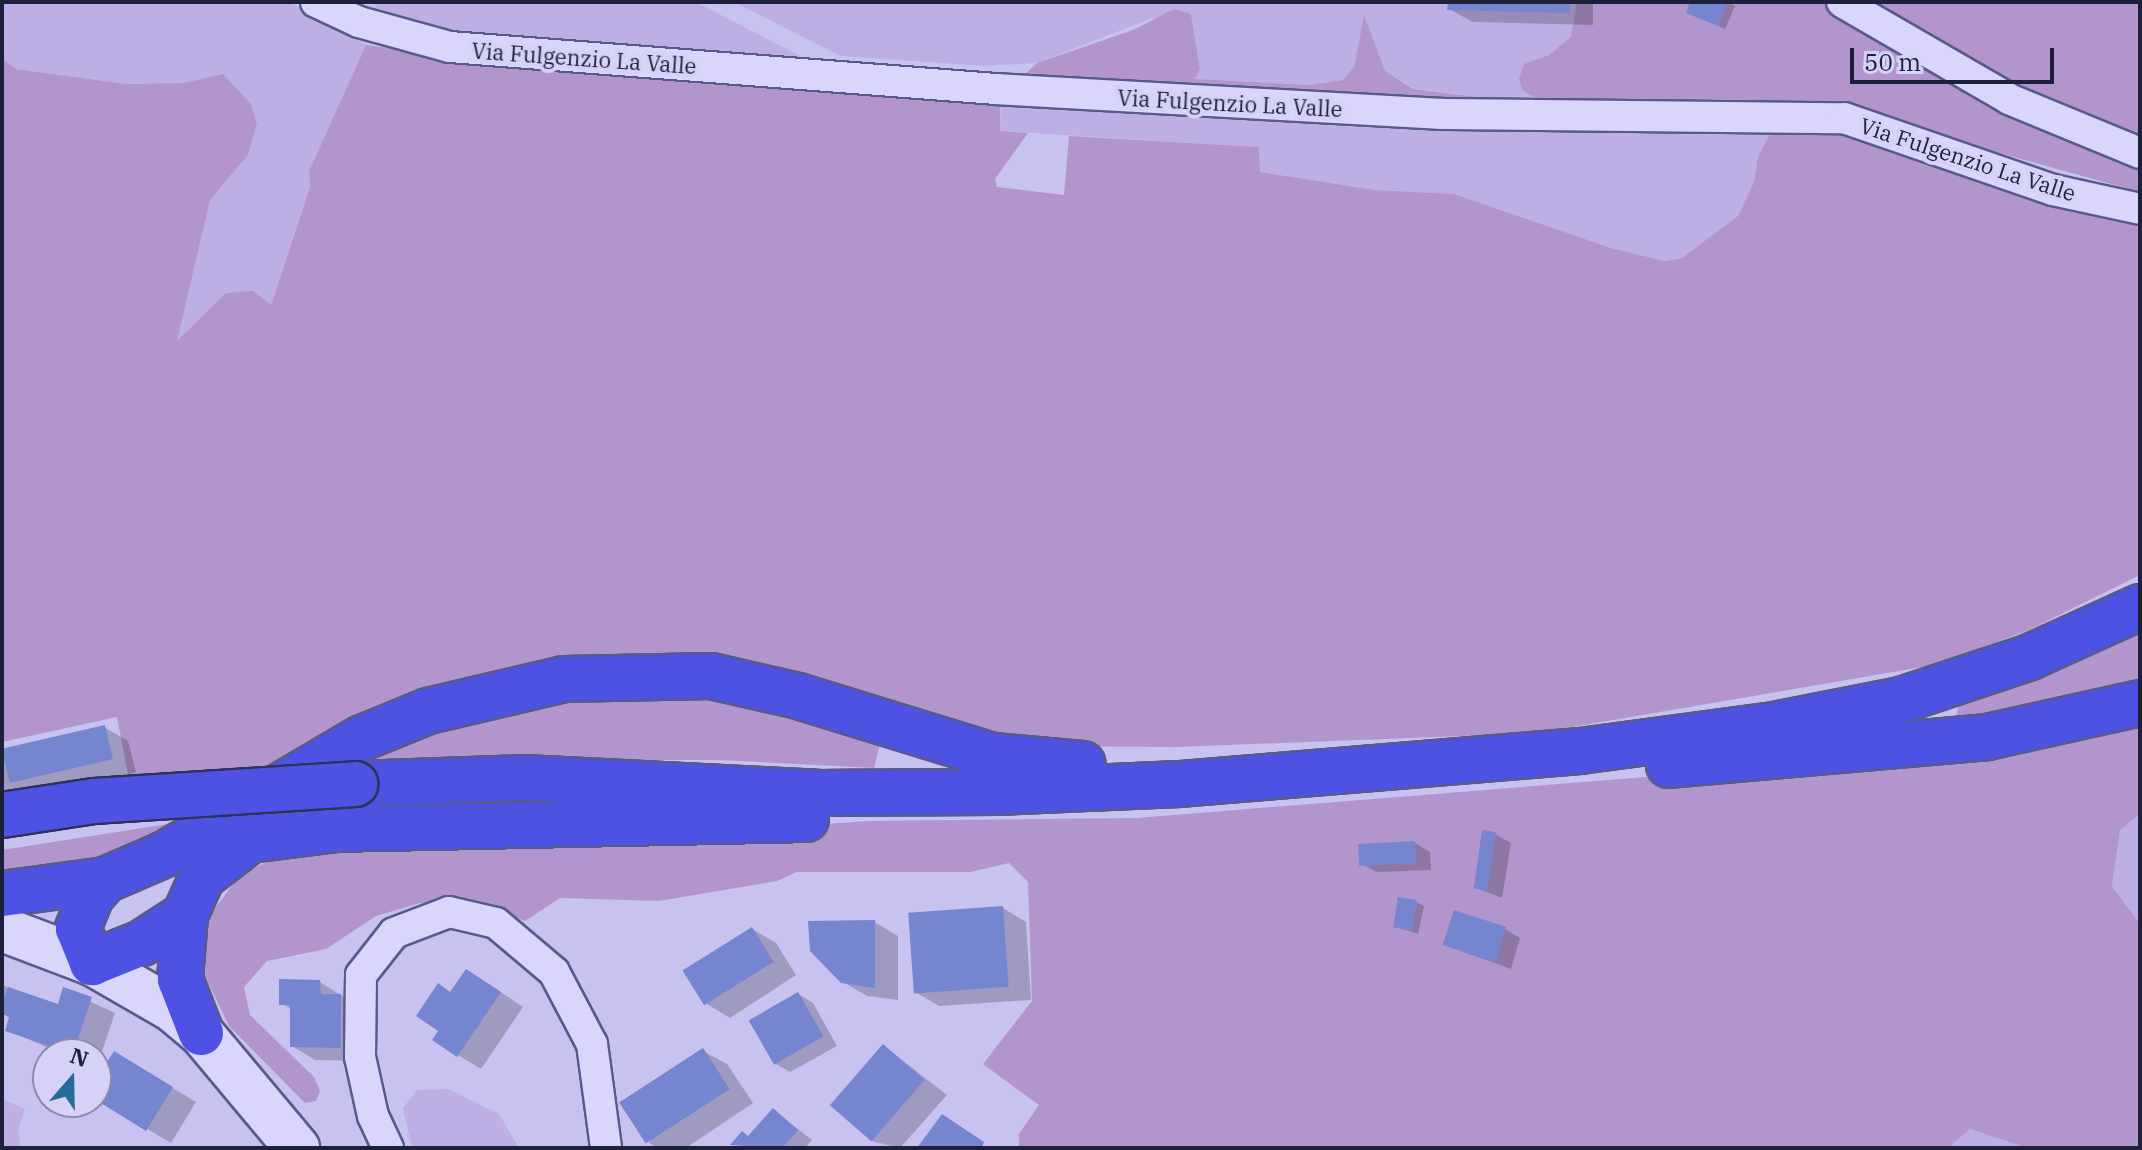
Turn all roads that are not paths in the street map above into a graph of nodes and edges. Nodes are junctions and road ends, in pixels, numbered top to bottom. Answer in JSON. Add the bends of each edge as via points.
{"nodes":[{"id":1,"x":316,"y":2,"type":"edge"},
{"id":2,"x":1842,"y":2,"type":"edge"},
{"id":3,"x":2140,"y":153,"type":"edge"},
{"id":4,"x":2140,"y":209,"type":"edge"},
{"id":5,"x":2140,"y":607,"type":"edge"},
{"id":6,"x":2140,"y":703,"type":"edge"},
{"id":7,"x":1487,"y":760,"type":"junction"},
{"id":8,"x":1179,"y":784,"type":"junction"},
{"id":9,"x":997,"y":792,"type":"junction"},
{"id":10,"x":2,"y":815,"type":"edge"},
{"id":11,"x":105,"y":880,"type":"junction"},
{"id":12,"x":2,"y":894,"type":"edge"},
{"id":13,"x":185,"y":915,"type":"junction"},
{"id":14,"x":2,"y":929,"type":"edge"},
{"id":15,"x":92,"y":963,"type":"junction"},
{"id":16,"x":201,"y":1033,"type":"junction"},
{"id":17,"x":297,"y":1148,"type":"edge"},
{"id":18,"x":388,"y":1148,"type":"edge"},
{"id":19,"x":606,"y":1148,"type":"edge"}],
"edges":[{"from":1,"to":4,"type":"street","name":"Via Fulgenzio La Valle","via":[[359,22],[450,47],[854,78],[1441,114],[1844,118],[2053,190]]},
{"from":2,"to":3,"type":"street","via":[[2009,99]]},
{"from":5,"to":7,"type":"highway","via":[[2030,657],[1888,703],[1768,726]]},
{"from":6,"to":7,"type":"highway","via":[[1987,737],[1691,766]]},
{"from":7,"to":8,"type":"highway"},
{"from":8,"to":9,"type":"highway"},
{"from":8,"to":11,"type":"highway","via":[[1101,764],[993,756],[798,696],[711,676],[564,679],[428,711],[362,738],[165,854]]},
{"from":9,"to":10,"type":"highway","bridge":true,"via":[[818,793],[525,778],[94,801]]},
{"from":9,"to":13,"type":"highway","via":[[857,818],[337,829],[250,840],[202,877]]},
{"from":11,"to":12,"type":"highway"},
{"from":11,"to":15,"type":"highway","via":[[91,896],[78,928]]},
{"from":13,"to":15,"type":"highway","via":[[142,943]]},
{"from":13,"to":16,"type":"highway","via":[[180,979]]},
{"from":14,"to":15,"type":"main road"},
{"from":15,"to":16,"type":"main road","via":[[172,1009]]},
{"from":16,"to":17,"type":"main road"},
{"from":18,"to":19,"type":"street","via":[[373,1116],[360,1057],[361,975],[394,933],[449,912],[496,923],[554,972],[592,1044]]}]}
